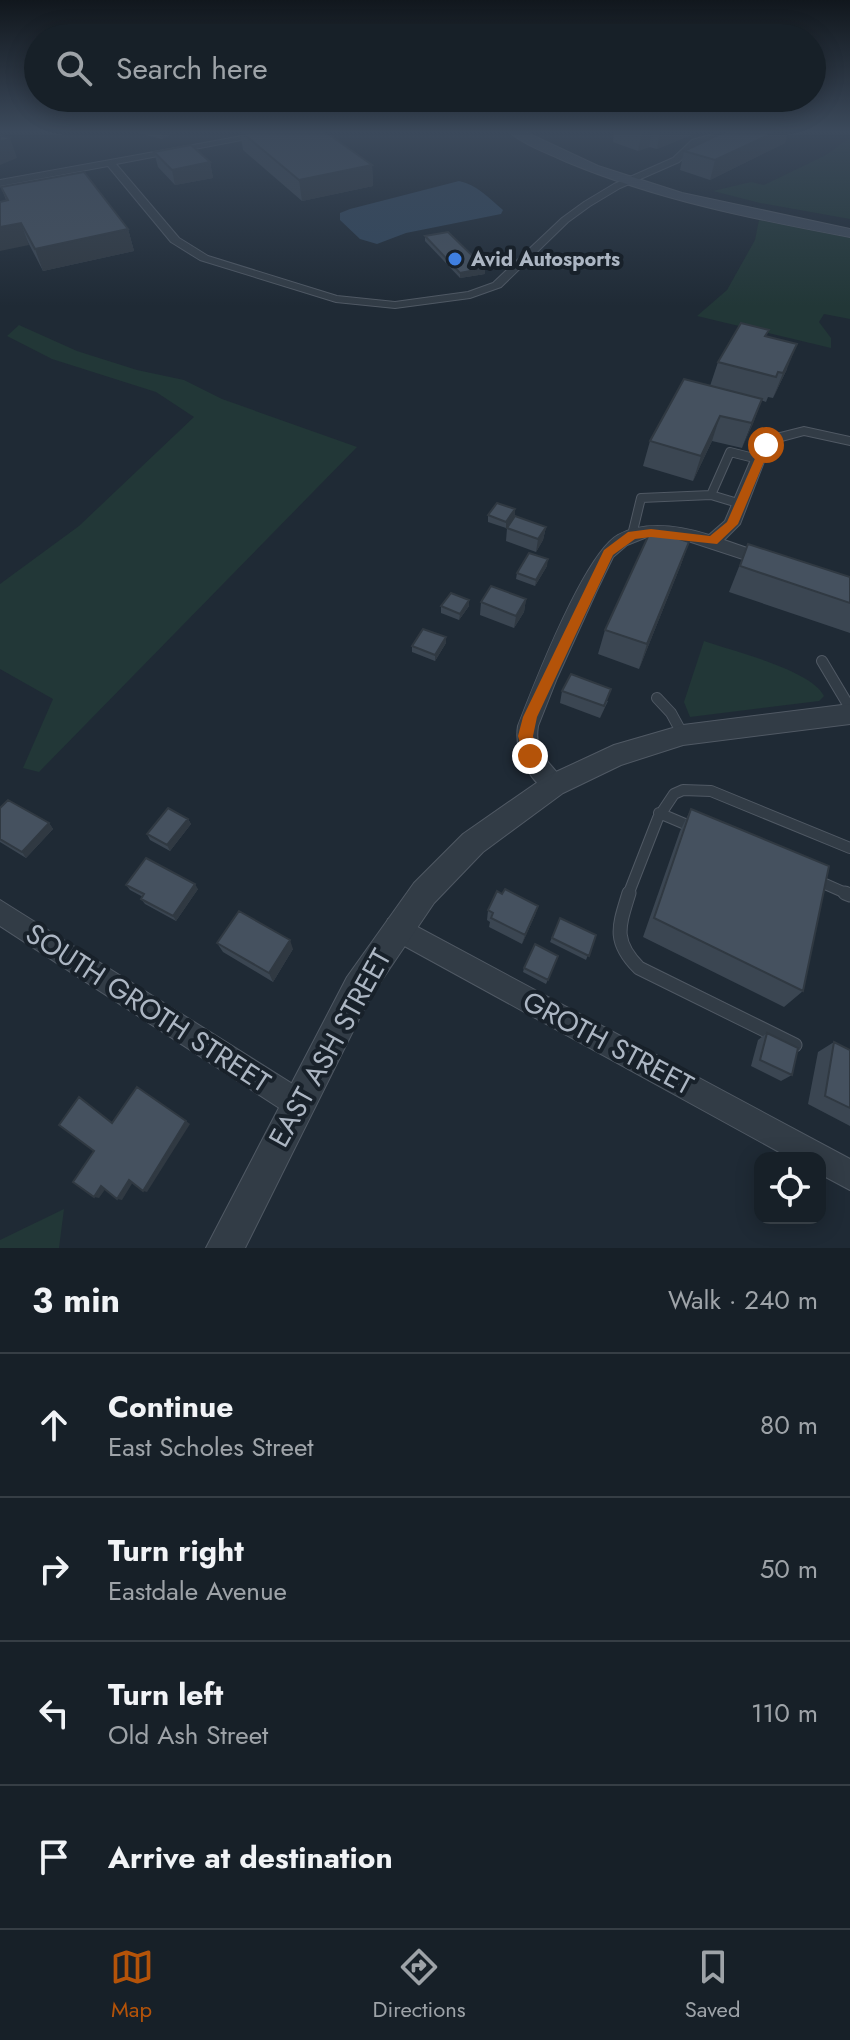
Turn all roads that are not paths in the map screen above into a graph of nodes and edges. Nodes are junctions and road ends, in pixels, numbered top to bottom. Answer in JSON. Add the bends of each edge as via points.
{"nodes":[{"id":1,"x":132,"y":189,"type":"edge"},
{"id":2,"x":616,"y":189,"type":"edge"},
{"id":3,"x":670,"y":189,"type":"edge"},
{"id":4,"x":680,"y":189,"type":"edge"},
{"id":5,"x":850,"y":225,"type":"edge"},
{"id":6,"x":850,"y":233,"type":"edge"},
{"id":7,"x":850,"y":441,"type":"edge"},
{"id":8,"x":758,"y":459,"type":"junction"},
{"id":9,"x":711,"y":495,"type":"junction"},
{"id":10,"x":741,"y":504,"type":"junction"},
{"id":11,"x":632,"y":535,"type":"junction"},
{"id":12,"x":712,"y":541,"type":"junction"},
{"id":13,"x":783,"y":566,"type":"edge"},
{"id":14,"x":822,"y":661,"type":"dead end"},
{"id":15,"x":657,"y":698,"type":"dead end"},
{"id":16,"x":850,"y":711,"type":"edge"},
{"id":17,"x":683,"y":735,"type":"junction"},
{"id":18,"x":554,"y":785,"type":"junction"},
{"id":19,"x":659,"y":813,"type":"junction"},
{"id":20,"x":709,"y":834,"type":"edge"},
{"id":21,"x":850,"y":848,"type":"edge"},
{"id":22,"x":798,"y":872,"type":"edge"},
{"id":23,"x":850,"y":895,"type":"edge"},
{"id":24,"x":0,"y":912,"type":"edge"},
{"id":25,"x":397,"y":928,"type":"junction"},
{"id":26,"x":795,"y":1045,"type":"edge"},
{"id":27,"x":297,"y":1103,"type":"junction"},
{"id":28,"x":809,"y":1152,"type":"edge"},
{"id":29,"x":826,"y":1161,"type":"edge"},
{"id":30,"x":850,"y":1175,"type":"edge"},
{"id":31,"x":225,"y":1248,"type":"edge"}],
"edges":[{"from":1,"to":2,"type":"street","via":[[175,240],[214,263],[353,302],[395,305],[434,305],[497,285],[565,220]]},
{"from":3,"to":6,"type":"main road","via":[[739,211]]},
{"from":4,"to":5,"type":"main road"},
{"from":7,"to":8,"type":"street","via":[[804,431],[773,439]]},
{"from":8,"to":9,"type":"lane","via":[[730,452]]},
{"from":8,"to":10,"type":"street"},
{"from":9,"to":10,"type":"lane"},
{"from":9,"to":11,"type":"lane","via":[[641,498]]},
{"from":10,"to":12,"type":"street","via":[[732,524]]},
{"from":11,"to":12,"type":"street"},
{"from":11,"to":18,"type":"street","via":[[608,553],[530,717],[525,736],[530,756]]},
{"from":12,"to":13,"type":"street"},
{"from":14,"to":16,"type":"lane"},
{"from":15,"to":17,"type":"lane"},
{"from":16,"to":17,"type":"street","name":"EAST ASH STREET"},
{"from":17,"to":18,"type":"street","name":"EAST ASH STREET","via":[[614,756]]},
{"from":18,"to":25,"type":"street","name":"EAST ASH STREET","via":[[473,843]]},
{"from":19,"to":20,"type":"lane"},
{"from":19,"to":21,"type":"lane","via":[[676,793],[711,791]]},
{"from":19,"to":26,"type":"lane","via":[[619,918],[624,953],[639,968]]},
{"from":22,"to":23,"type":"lane"},
{"from":24,"to":27,"type":"street","name":"SOUTH GROTH STREET"},
{"from":25,"to":27,"type":"street","name":"EAST ASH STREET","via":[[358,988]]},
{"from":25,"to":28,"type":"street","name":"GROTH STREET"},
{"from":27,"to":31,"type":"street","name":"EAST ASH STREET"},
{"from":29,"to":30,"type":"street","name":"GROTH STREET"}]}
